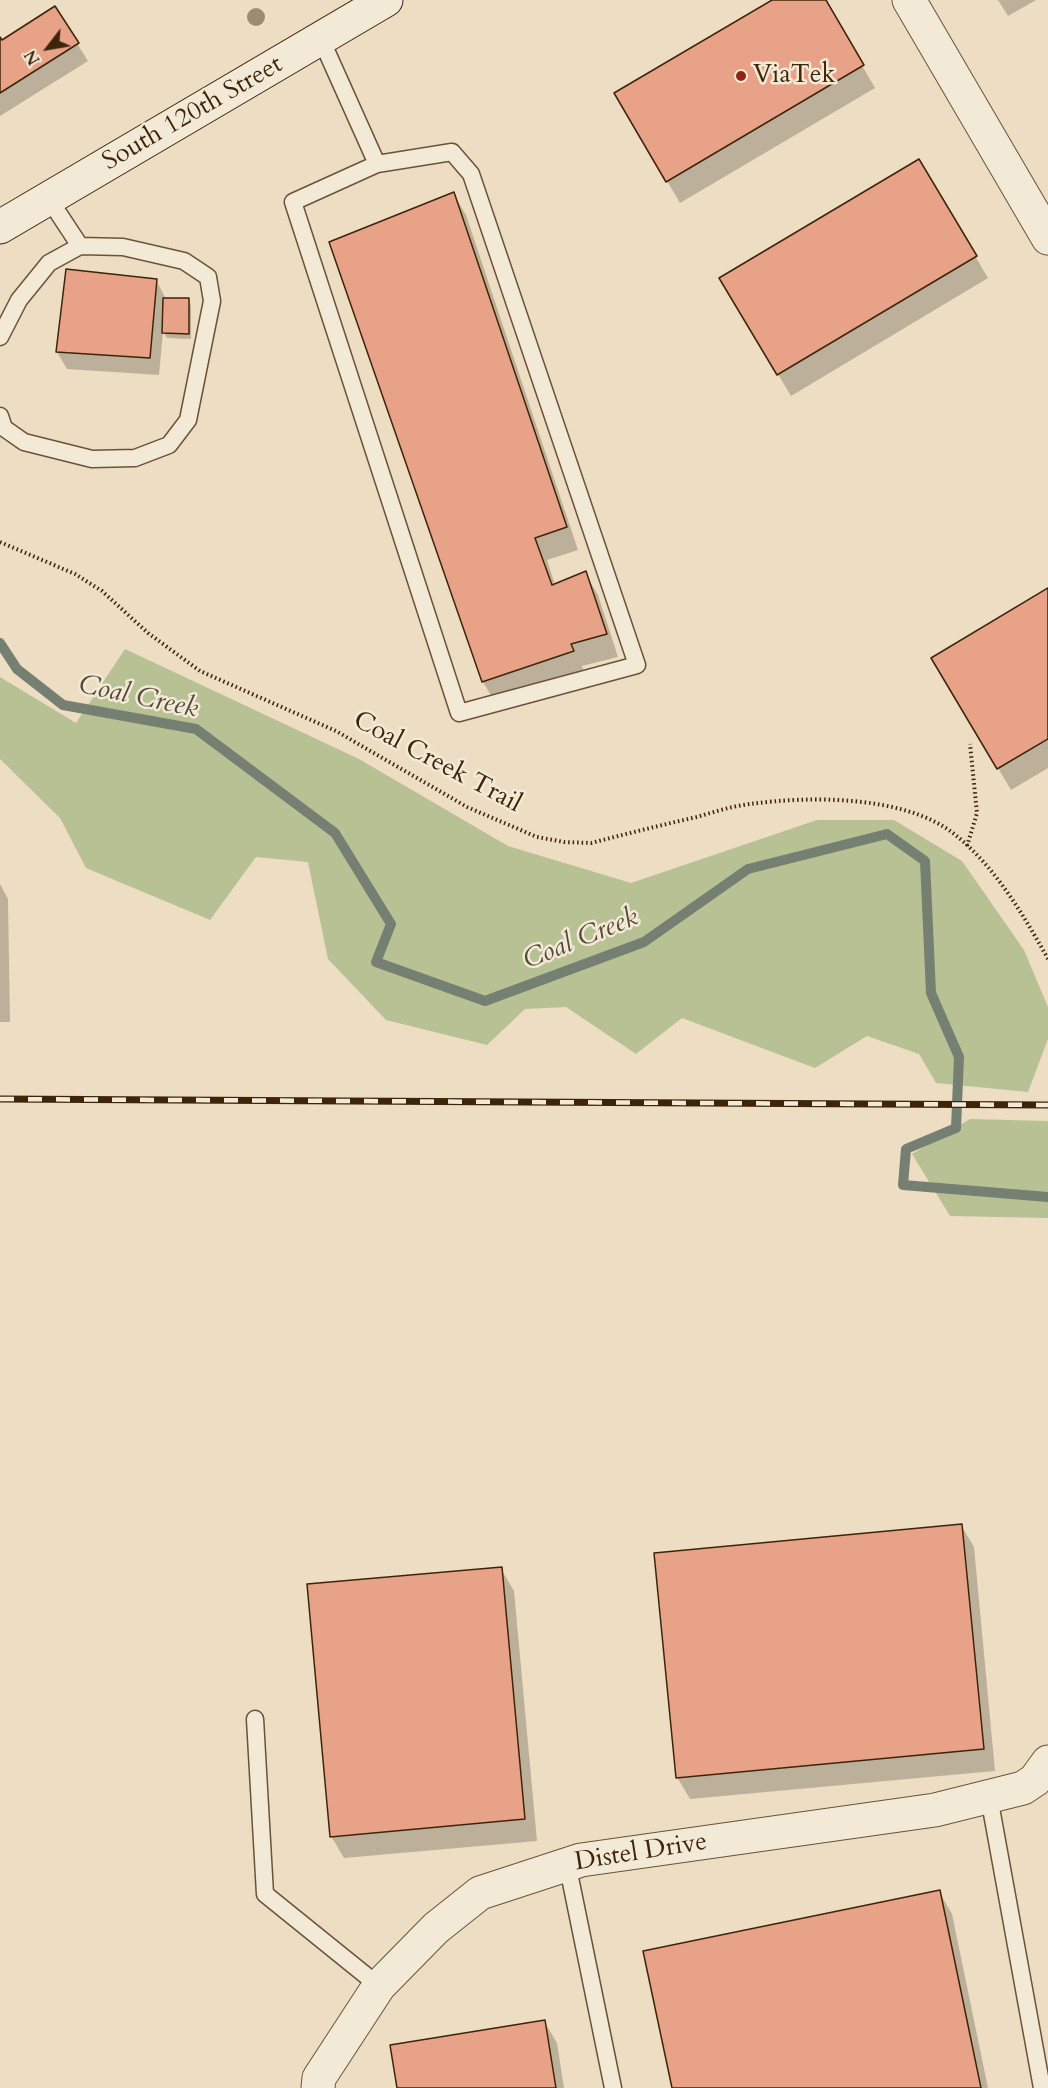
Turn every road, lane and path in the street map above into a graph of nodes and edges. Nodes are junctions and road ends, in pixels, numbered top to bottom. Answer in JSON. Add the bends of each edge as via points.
{"nodes":[{"id":1,"x":386,"y":0,"type":"edge"},
{"id":2,"x":909,"y":0,"type":"edge"},
{"id":3,"x":321,"y":39,"type":"junction"},
{"id":4,"x":377,"y":164,"type":"junction"},
{"id":5,"x":49,"y":199,"type":"junction"},
{"id":6,"x":1,"y":226,"type":"edge"},
{"id":7,"x":1048,"y":238,"type":"edge"},
{"id":8,"x":80,"y":246,"type":"junction"},
{"id":9,"x":0,"y":337,"type":"edge"},
{"id":10,"x":0,"y":416,"type":"edge"},
{"id":11,"x":0,"y":542,"type":"edge"},
{"id":12,"x":970,"y":744,"type":"dead end"},
{"id":13,"x":967,"y":846,"type":"junction"},
{"id":14,"x":1048,"y":959,"type":"edge"},
{"id":15,"x":255,"y":1719,"type":"dead end"},
{"id":16,"x":1048,"y":1762,"type":"edge"},
{"id":17,"x":989,"y":1797,"type":"junction"},
{"id":18,"x":567,"y":1863,"type":"junction"},
{"id":19,"x":380,"y":1986,"type":"junction"},
{"id":20,"x":318,"y":2088,"type":"edge"},
{"id":21,"x":613,"y":2088,"type":"edge"},
{"id":22,"x":1042,"y":2088,"type":"edge"}],
"edges":[{"from":1,"to":3,"type":"street","name":"South 120th Street"},
{"from":2,"to":7,"type":"street"},
{"from":3,"to":4,"type":"lane"},
{"from":3,"to":5,"type":"street","name":"South 120th Street"},
{"from":4,"to":4,"type":"lane","via":[[452,152],[471,174],[637,665],[459,713],[293,202]]},
{"from":5,"to":6,"type":"street","name":"South 120th Street"},
{"from":5,"to":8,"type":"lane"},
{"from":8,"to":9,"type":"lane","via":[[49,263],[19,300]]},
{"from":8,"to":10,"type":"lane","via":[[123,247],[184,261],[208,277],[212,302],[189,420],[169,444],[135,458],[92,459],[24,442],[4,428]]},
{"from":11,"to":13,"type":"path","name":"Coal Creek Trail","via":[[75,574],[102,591],[148,633],[200,671],[336,731],[467,807],[537,837],[591,843],[748,804],[798,800],[911,810],[951,832]]},
{"from":12,"to":13,"type":"path","via":[[977,813]]},
{"from":13,"to":14,"type":"path","name":"Coal Creek Trail","via":[[1013,900]]},
{"from":15,"to":19,"type":"lane","via":[[264,1894]]},
{"from":16,"to":17,"type":"street","name":"Distel Drive","via":[[1035,1780],[1023,1788]]},
{"from":17,"to":18,"type":"street","name":"Distel Drive","via":[[936,1810]]},
{"from":17,"to":22,"type":"lane"},
{"from":18,"to":19,"type":"street","name":"Distel Drive","via":[[480,1893],[436,1928]]},
{"from":18,"to":21,"type":"lane"},
{"from":19,"to":20,"type":"street","name":"Distel Drive","via":[[319,2078]]}]}
